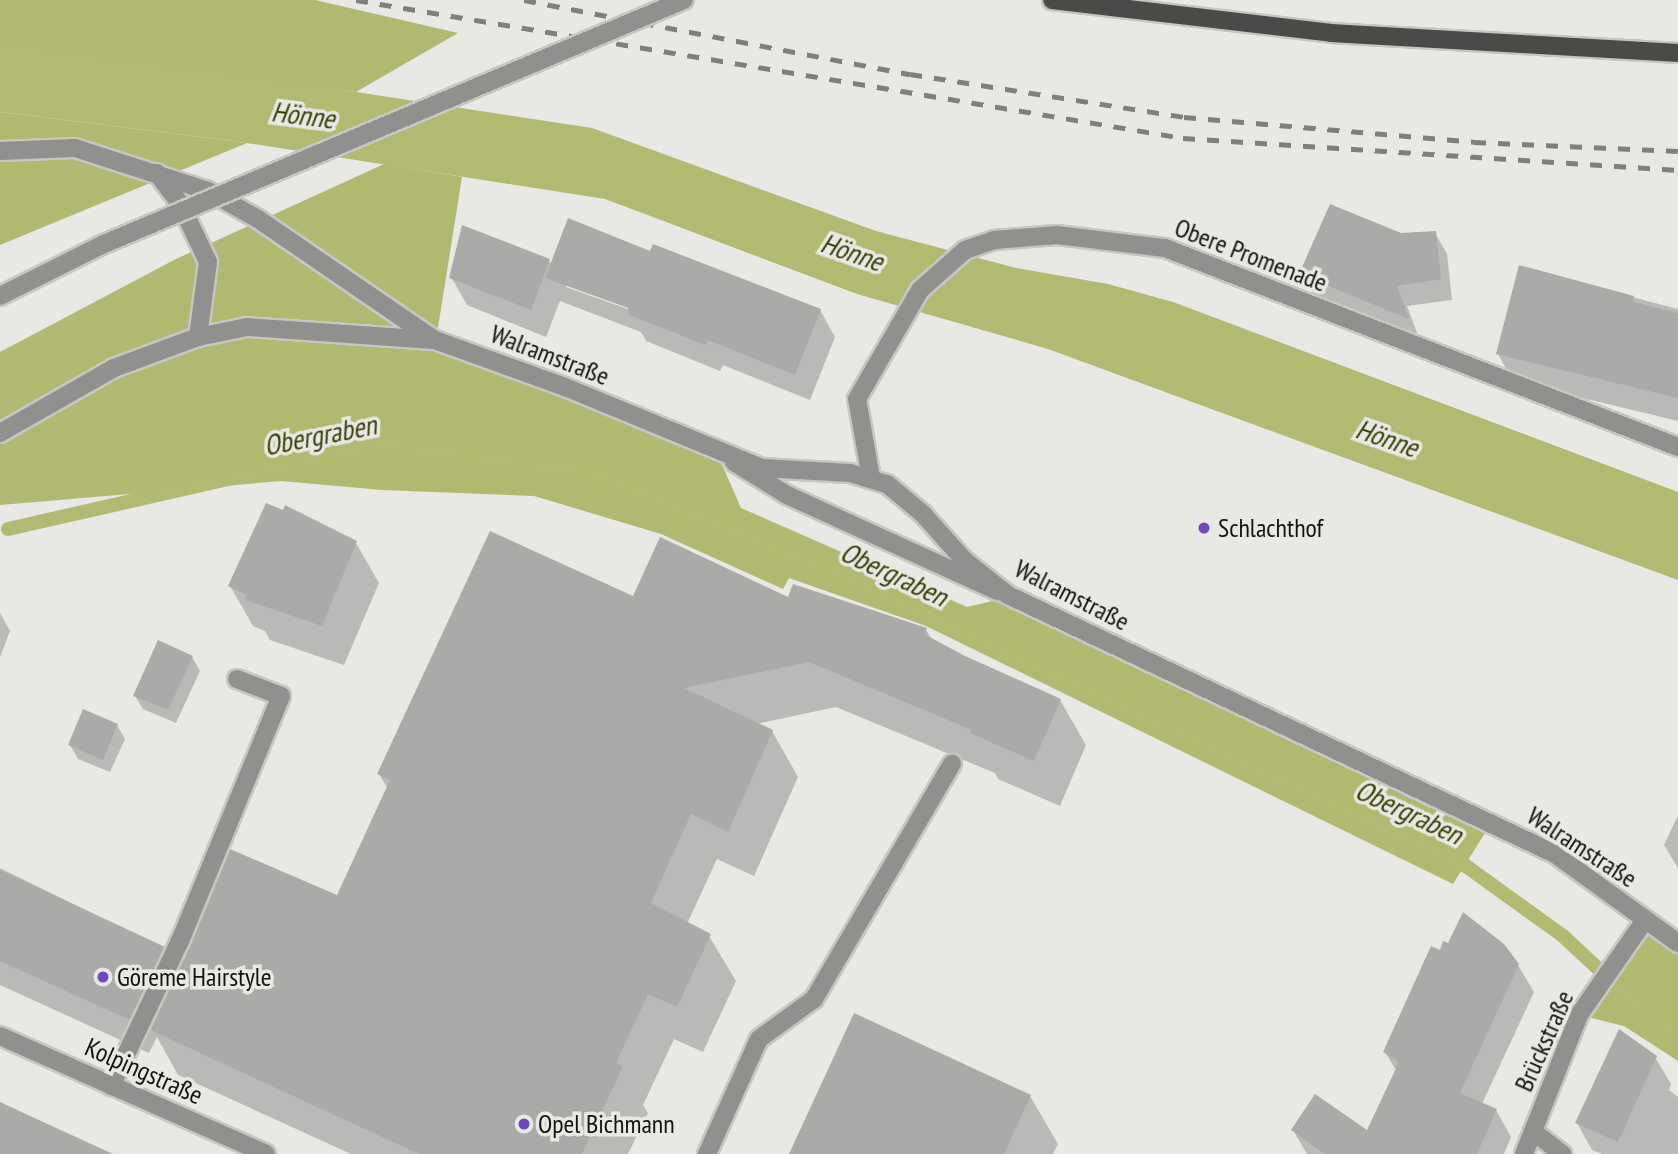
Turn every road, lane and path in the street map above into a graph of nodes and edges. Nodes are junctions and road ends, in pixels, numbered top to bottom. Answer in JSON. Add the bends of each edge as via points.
{"nodes":[{"id":1,"x":684,"y":0,"type":"edge"},
{"id":2,"x":1052,"y":0,"type":"edge"},
{"id":3,"x":1678,"y":53,"type":"edge"},
{"id":4,"x":0,"y":150,"type":"edge"},
{"id":5,"x":158,"y":173,"type":"junction"},
{"id":6,"x":0,"y":296,"type":"edge"},
{"id":7,"x":198,"y":337,"type":"junction"},
{"id":8,"x":435,"y":340,"type":"junction"},
{"id":9,"x":0,"y":433,"type":"edge"},
{"id":10,"x":1678,"y":447,"type":"edge"},
{"id":11,"x":716,"y":451,"type":"junction"},
{"id":12,"x":871,"y":478,"type":"junction"},
{"id":13,"x":1008,"y":595,"type":"junction"},
{"id":14,"x":237,"y":679,"type":"dead end"},
{"id":15,"x":952,"y":764,"type":"dead end"},
{"id":16,"x":1645,"y":920,"type":"junction"},
{"id":17,"x":1678,"y":943,"type":"edge"},
{"id":18,"x":0,"y":1036,"type":"edge"},
{"id":19,"x":111,"y":1086,"type":"junction"},
{"id":20,"x":1534,"y":1132,"type":"junction"},
{"id":21,"x":266,"y":1154,"type":"edge"},
{"id":22,"x":707,"y":1154,"type":"edge"},
{"id":23,"x":1524,"y":1154,"type":"edge"},
{"id":24,"x":1562,"y":1154,"type":"edge"}],
"edges":[{"from":1,"to":6,"type":"street","bridge":true,"via":[[116,239]]},
{"from":2,"to":3,"type":"main road","via":[[1331,33]]},
{"from":4,"to":5,"type":"street","name":"Walramstraße","via":[[75,148]]},
{"from":5,"to":7,"type":"street","via":[[180,204],[208,262]]},
{"from":5,"to":8,"type":"street","name":"Walramstraße","via":[[208,191],[258,219]]},
{"from":7,"to":8,"type":"street","name":"Walramstraße","via":[[260,327]]},
{"from":7,"to":9,"type":"street","name":"Walramstraße","via":[[114,368]]},
{"from":8,"to":11,"type":"street","name":"Walramstraße","via":[[565,387]]},
{"from":10,"to":12,"type":"street","name":"Obere Promenade","via":[[1164,248],[1057,235],[994,240],[965,250],[942,267],[904,316],[857,399]]},
{"from":11,"to":12,"type":"street","name":"Walramstraße","via":[[762,468]]},
{"from":11,"to":13,"type":"street","via":[[787,495]]},
{"from":12,"to":13,"type":"street","name":"Walramstraße","via":[[903,496],[964,560]]},
{"from":13,"to":16,"type":"street","name":"Walramstraße","via":[[1461,806],[1555,854]]},
{"from":14,"to":19,"type":"street","via":[[281,696],[180,941]]},
{"from":15,"to":22,"type":"street","via":[[814,999],[759,1039]]},
{"from":16,"to":17,"type":"street","name":"Walramstraße"},
{"from":16,"to":20,"type":"street","name":"Brückstraße","via":[[1580,1015]]},
{"from":18,"to":19,"type":"street","name":"Kolpingstraße"},
{"from":19,"to":21,"type":"street","name":"Kolpingstraße"},
{"from":20,"to":23,"type":"street","name":"Brückstraße"},
{"from":20,"to":24,"type":"street"}]}
